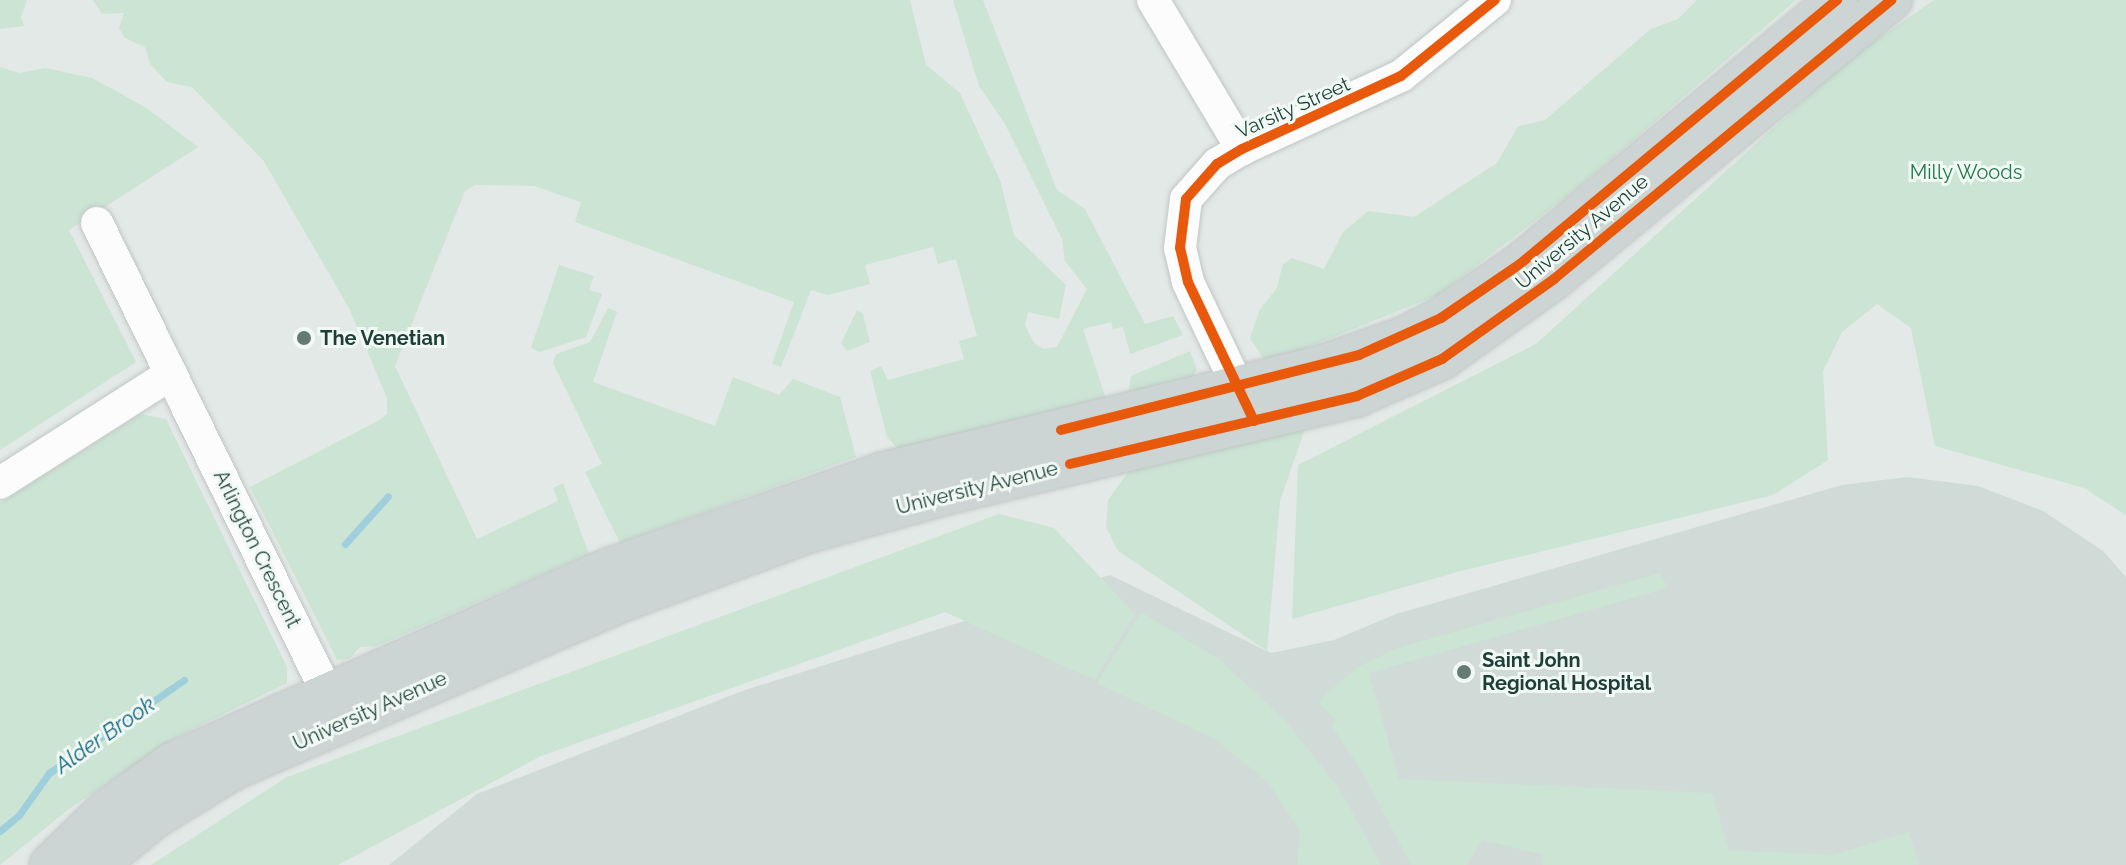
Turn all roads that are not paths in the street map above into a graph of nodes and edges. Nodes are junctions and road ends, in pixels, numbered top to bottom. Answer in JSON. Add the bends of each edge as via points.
{"nodes":[{"id":1,"x":1153,"y":0,"type":"edge"},
{"id":2,"x":1495,"y":0,"type":"edge"},
{"id":3,"x":1837,"y":0,"type":"edge"},
{"id":4,"x":1891,"y":0,"type":"edge"},
{"id":5,"x":1242,"y":149,"type":"junction"},
{"id":6,"x":97,"y":223,"type":"dead end"},
{"id":7,"x":171,"y":374,"type":"junction"},
{"id":8,"x":1246,"y":404,"type":"junction"},
{"id":9,"x":0,"y":483,"type":"edge"},
{"id":10,"x":334,"y":707,"type":"junction"},
{"id":11,"x":50,"y":865,"type":"edge"},
{"id":12,"x":97,"y":865,"type":"edge"}],
"edges":[{"from":1,"to":5,"type":"street"},
{"from":2,"to":5,"type":"street","name":"Varsity Street","via":[[1401,76]]},
{"from":3,"to":8,"type":"main road","name":"University Avenue","via":[[1520,264],[1441,318]]},
{"from":4,"to":8,"type":"main road","name":"University Avenue","via":[[1474,340],[1357,396]]},
{"from":5,"to":8,"type":"street","name":"Varsity Street","via":[[1199,181],[1179,221],[1188,282]]},
{"from":6,"to":7,"type":"street","name":"Arlington Crescent"},
{"from":7,"to":9,"type":"street"},
{"from":7,"to":10,"type":"street","name":"Arlington Crescent"},
{"from":8,"to":10,"type":"main road","name":"University Avenue","via":[[810,532]]},
{"from":10,"to":11,"type":"main road","name":"University Avenue","via":[[172,763],[106,811]]},
{"from":10,"to":12,"type":"main road","name":"University Avenue","via":[[191,792]]}]}
